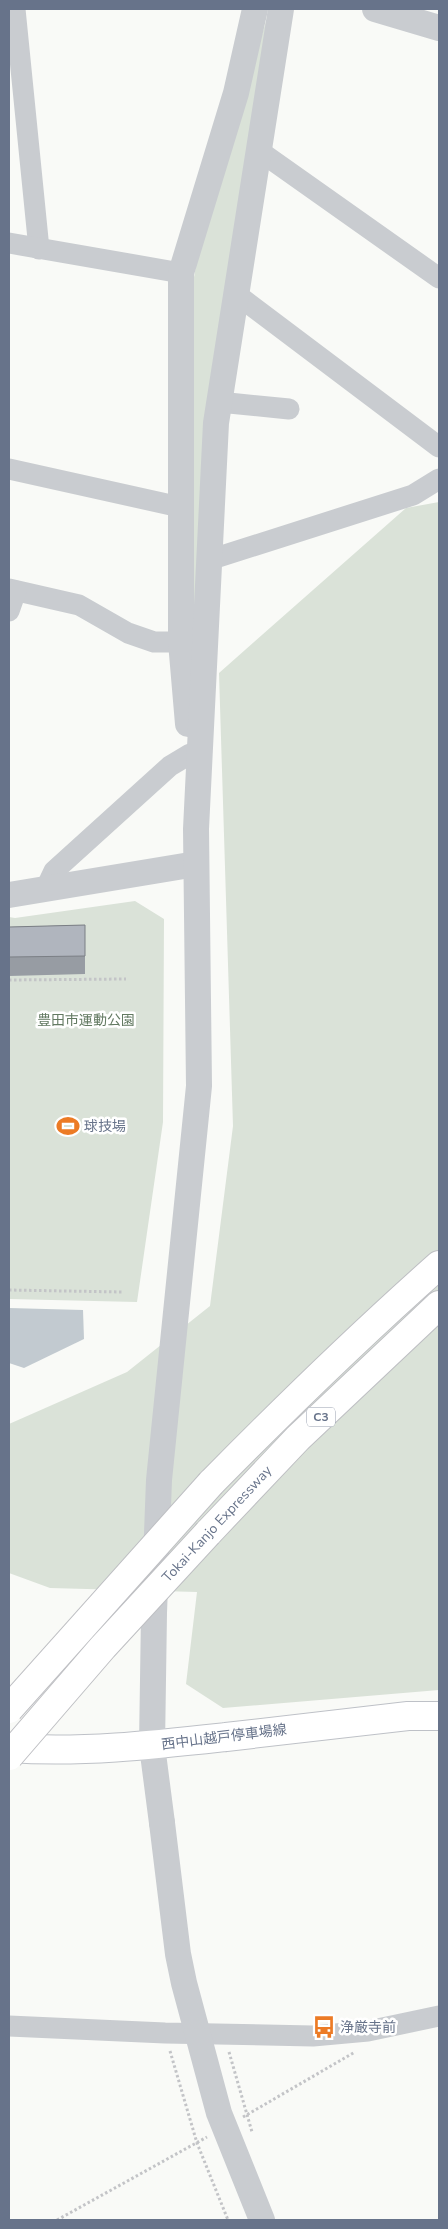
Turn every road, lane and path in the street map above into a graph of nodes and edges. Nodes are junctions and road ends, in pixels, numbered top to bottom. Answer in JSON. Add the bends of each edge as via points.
{"nodes":[{"id":1,"x":15,"y":9,"type":"edge"},
{"id":2,"x":255,"y":9,"type":"edge"},
{"id":3,"x":280,"y":9,"type":"edge"},
{"id":4,"x":375,"y":9,"type":"edge"},
{"id":5,"x":439,"y":28,"type":"edge"},
{"id":6,"x":258,"y":150,"type":"junction"},
{"id":7,"x":9,"y":243,"type":"edge"},
{"id":8,"x":39,"y":249,"type":"junction"},
{"id":9,"x":181,"y":273,"type":"junction"},
{"id":10,"x":439,"y":278,"type":"edge"},
{"id":11,"x":236,"y":294,"type":"junction"},
{"id":12,"x":220,"y":402,"type":"junction"},
{"id":13,"x":290,"y":409,"type":"dead end"},
{"id":14,"x":439,"y":447,"type":"edge"},
{"id":15,"x":9,"y":469,"type":"edge"},
{"id":16,"x":439,"y":479,"type":"edge"},
{"id":17,"x":180,"y":507,"type":"junction"},
{"id":18,"x":209,"y":560,"type":"junction"},
{"id":19,"x":13,"y":590,"type":"edge"},
{"id":20,"x":9,"y":611,"type":"edge"},
{"id":21,"x":181,"y":642,"type":"junction"},
{"id":22,"x":190,"y":754,"type":"junction"},
{"id":23,"x":196,"y":829,"type":"junction"},
{"id":24,"x":196,"y":864,"type":"junction"},
{"id":25,"x":46,"y":888,"type":"junction"},
{"id":26,"x":9,"y":895,"type":"edge"},
{"id":27,"x":126,"y":979,"type":"dead end"},
{"id":28,"x":9,"y":980,"type":"edge"},
{"id":29,"x":439,"y":1265,"type":"edge"},
{"id":30,"x":9,"y":1290,"type":"edge"},
{"id":31,"x":122,"y":1292,"type":"dead end"},
{"id":32,"x":439,"y":1305,"type":"edge"},
{"id":33,"x":9,"y":1709,"type":"edge"},
{"id":34,"x":439,"y":1716,"type":"edge"},
{"id":35,"x":152,"y":1746,"type":"junction"},
{"id":36,"x":9,"y":1748,"type":"edge"},
{"id":37,"x":9,"y":1756,"type":"edge"},
{"id":38,"x":439,"y":2016,"type":"edge"},
{"id":39,"x":9,"y":2026,"type":"edge"},
{"id":40,"x":368,"y":2031,"type":"junction"},
{"id":41,"x":166,"y":2033,"type":"junction"},
{"id":42,"x":224,"y":2035,"type":"junction"},
{"id":43,"x":246,"y":2115,"type":"junction"},
{"id":44,"x":238,"y":2120,"type":"dead end"},
{"id":45,"x":252,"y":2133,"type":"dead end"},
{"id":46,"x":213,"y":2134,"type":"dead end"},
{"id":47,"x":197,"y":2143,"type":"junction"},
{"id":48,"x":57,"y":2220,"type":"edge"},
{"id":49,"x":228,"y":2220,"type":"edge"},
{"id":50,"x":262,"y":2220,"type":"edge"}],
"edges":[{"from":1,"to":8,"type":"street"},
{"from":2,"to":9,"type":"street","via":[[236,94]]},
{"from":3,"to":6,"type":"street"},
{"from":4,"to":5,"type":"street"},
{"from":6,"to":10,"type":"street"},
{"from":6,"to":11,"type":"street"},
{"from":7,"to":8,"type":"street"},
{"from":8,"to":9,"type":"street"},
{"from":9,"to":17,"type":"street"},
{"from":11,"to":12,"type":"street"},
{"from":11,"to":14,"type":"street"},
{"from":12,"to":13,"type":"street"},
{"from":12,"to":18,"type":"street","via":[[216,423]]},
{"from":15,"to":17,"type":"street"},
{"from":16,"to":18,"type":"street","via":[[413,495]]},
{"from":17,"to":21,"type":"street"},
{"from":18,"to":23,"type":"street"},
{"from":19,"to":20,"type":"street"},
{"from":19,"to":21,"type":"street","via":[[79,605],[128,633],[154,642]]},
{"from":21,"to":22,"type":"street"},
{"from":22,"to":23,"type":"street"},
{"from":22,"to":25,"type":"street","via":[[170,766],[54,871]]},
{"from":23,"to":24,"type":"street"},
{"from":24,"to":25,"type":"street"},
{"from":24,"to":35,"type":"street","via":[[199,1086],[159,1480]]},
{"from":25,"to":26,"type":"street"},
{"from":27,"to":28,"type":"path"},
{"from":29,"to":33,"type":"main road","number":"C3","bridge":true,"via":[[292,1402],[211,1483]]},
{"from":30,"to":31,"type":"path"},
{"from":32,"to":37,"type":"main road","name":"Tokai-Kanjo Expressway","number":"C3","bridge":true,"via":[[298,1438],[103,1646]]},
{"from":34,"to":35,"type":"main road","name":"西中山越戸停車場線","via":[[408,1716]]},
{"from":35,"to":36,"type":"main road","name":"西中山越戸停車場線","via":[[46,1751]]},
{"from":35,"to":50,"type":"street","bridge":true,"via":[[184,1983],[219,2113]]},
{"from":38,"to":40,"type":"street"},
{"from":39,"to":41,"type":"street"},
{"from":40,"to":42,"type":"street","via":[[313,2036]]},
{"from":40,"to":43,"type":"path","via":[[366,2046]]},
{"from":41,"to":42,"type":"street"},
{"from":41,"to":47,"type":"path"},
{"from":42,"to":43,"type":"path"},
{"from":43,"to":44,"type":"path"},
{"from":43,"to":45,"type":"path"},
{"from":46,"to":47,"type":"path"},
{"from":47,"to":48,"type":"path"},
{"from":47,"to":49,"type":"path"}]}
